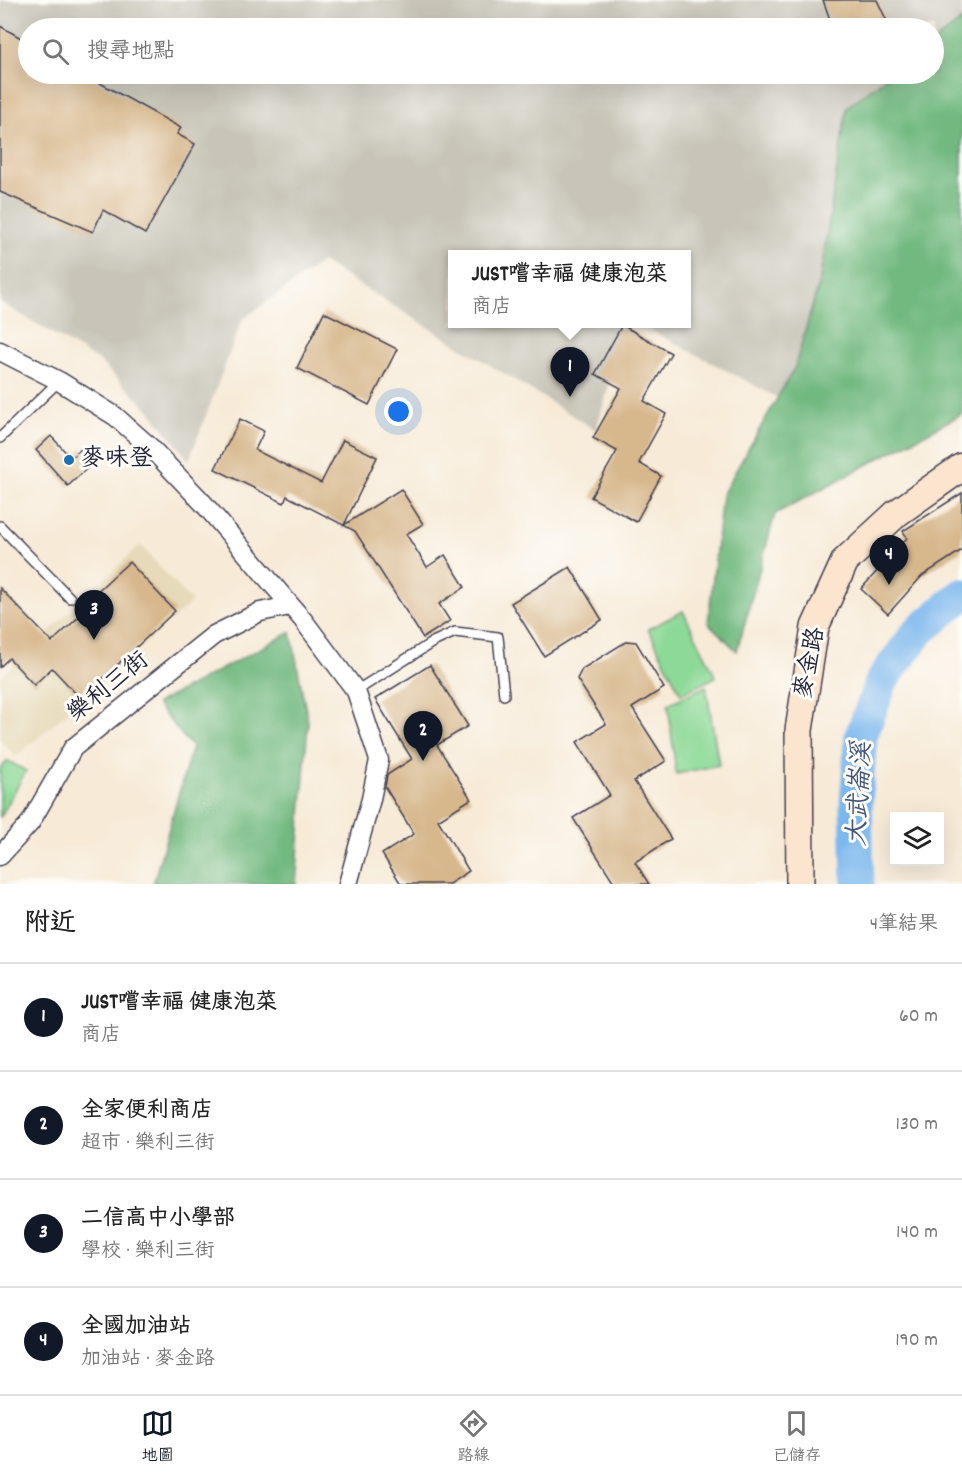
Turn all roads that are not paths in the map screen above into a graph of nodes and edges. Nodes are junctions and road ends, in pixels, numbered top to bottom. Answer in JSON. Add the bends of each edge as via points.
{"nodes":[{"id":1,"x":0,"y":351,"type":"edge"},
{"id":2,"x":58,"y":381,"type":"junction"},
{"id":3,"x":0,"y":438,"type":"edge"},
{"id":4,"x":962,"y":467,"type":"edge"},
{"id":5,"x":0,"y":526,"type":"edge"},
{"id":6,"x":70,"y":598,"type":"dead end"},
{"id":7,"x":290,"y":606,"type":"junction"},
{"id":8,"x":356,"y":691,"type":"junction"},
{"id":9,"x":504,"y":695,"type":"dead end"},
{"id":10,"x":0,"y":856,"type":"edge"},
{"id":11,"x":348,"y":884,"type":"edge"},
{"id":12,"x":800,"y":884,"type":"edge"}],
"edges":[{"from":1,"to":2,"type":"street"},
{"from":2,"to":3,"type":"lane"},
{"from":2,"to":7,"type":"street","via":[[115,416],[150,447]]},
{"from":4,"to":12,"type":"street","name":"麥金路","via":[[897,513],[845,561],[815,627],[799,730]]},
{"from":5,"to":6,"type":"lane"},
{"from":7,"to":8,"type":"street"},
{"from":7,"to":10,"type":"street","name":"樂利三街","via":[[260,612],[214,635],[73,748],[30,823]]},
{"from":8,"to":9,"type":"lane","via":[[455,632],[498,637]]},
{"from":8,"to":11,"type":"street","via":[[379,760]]}]}
